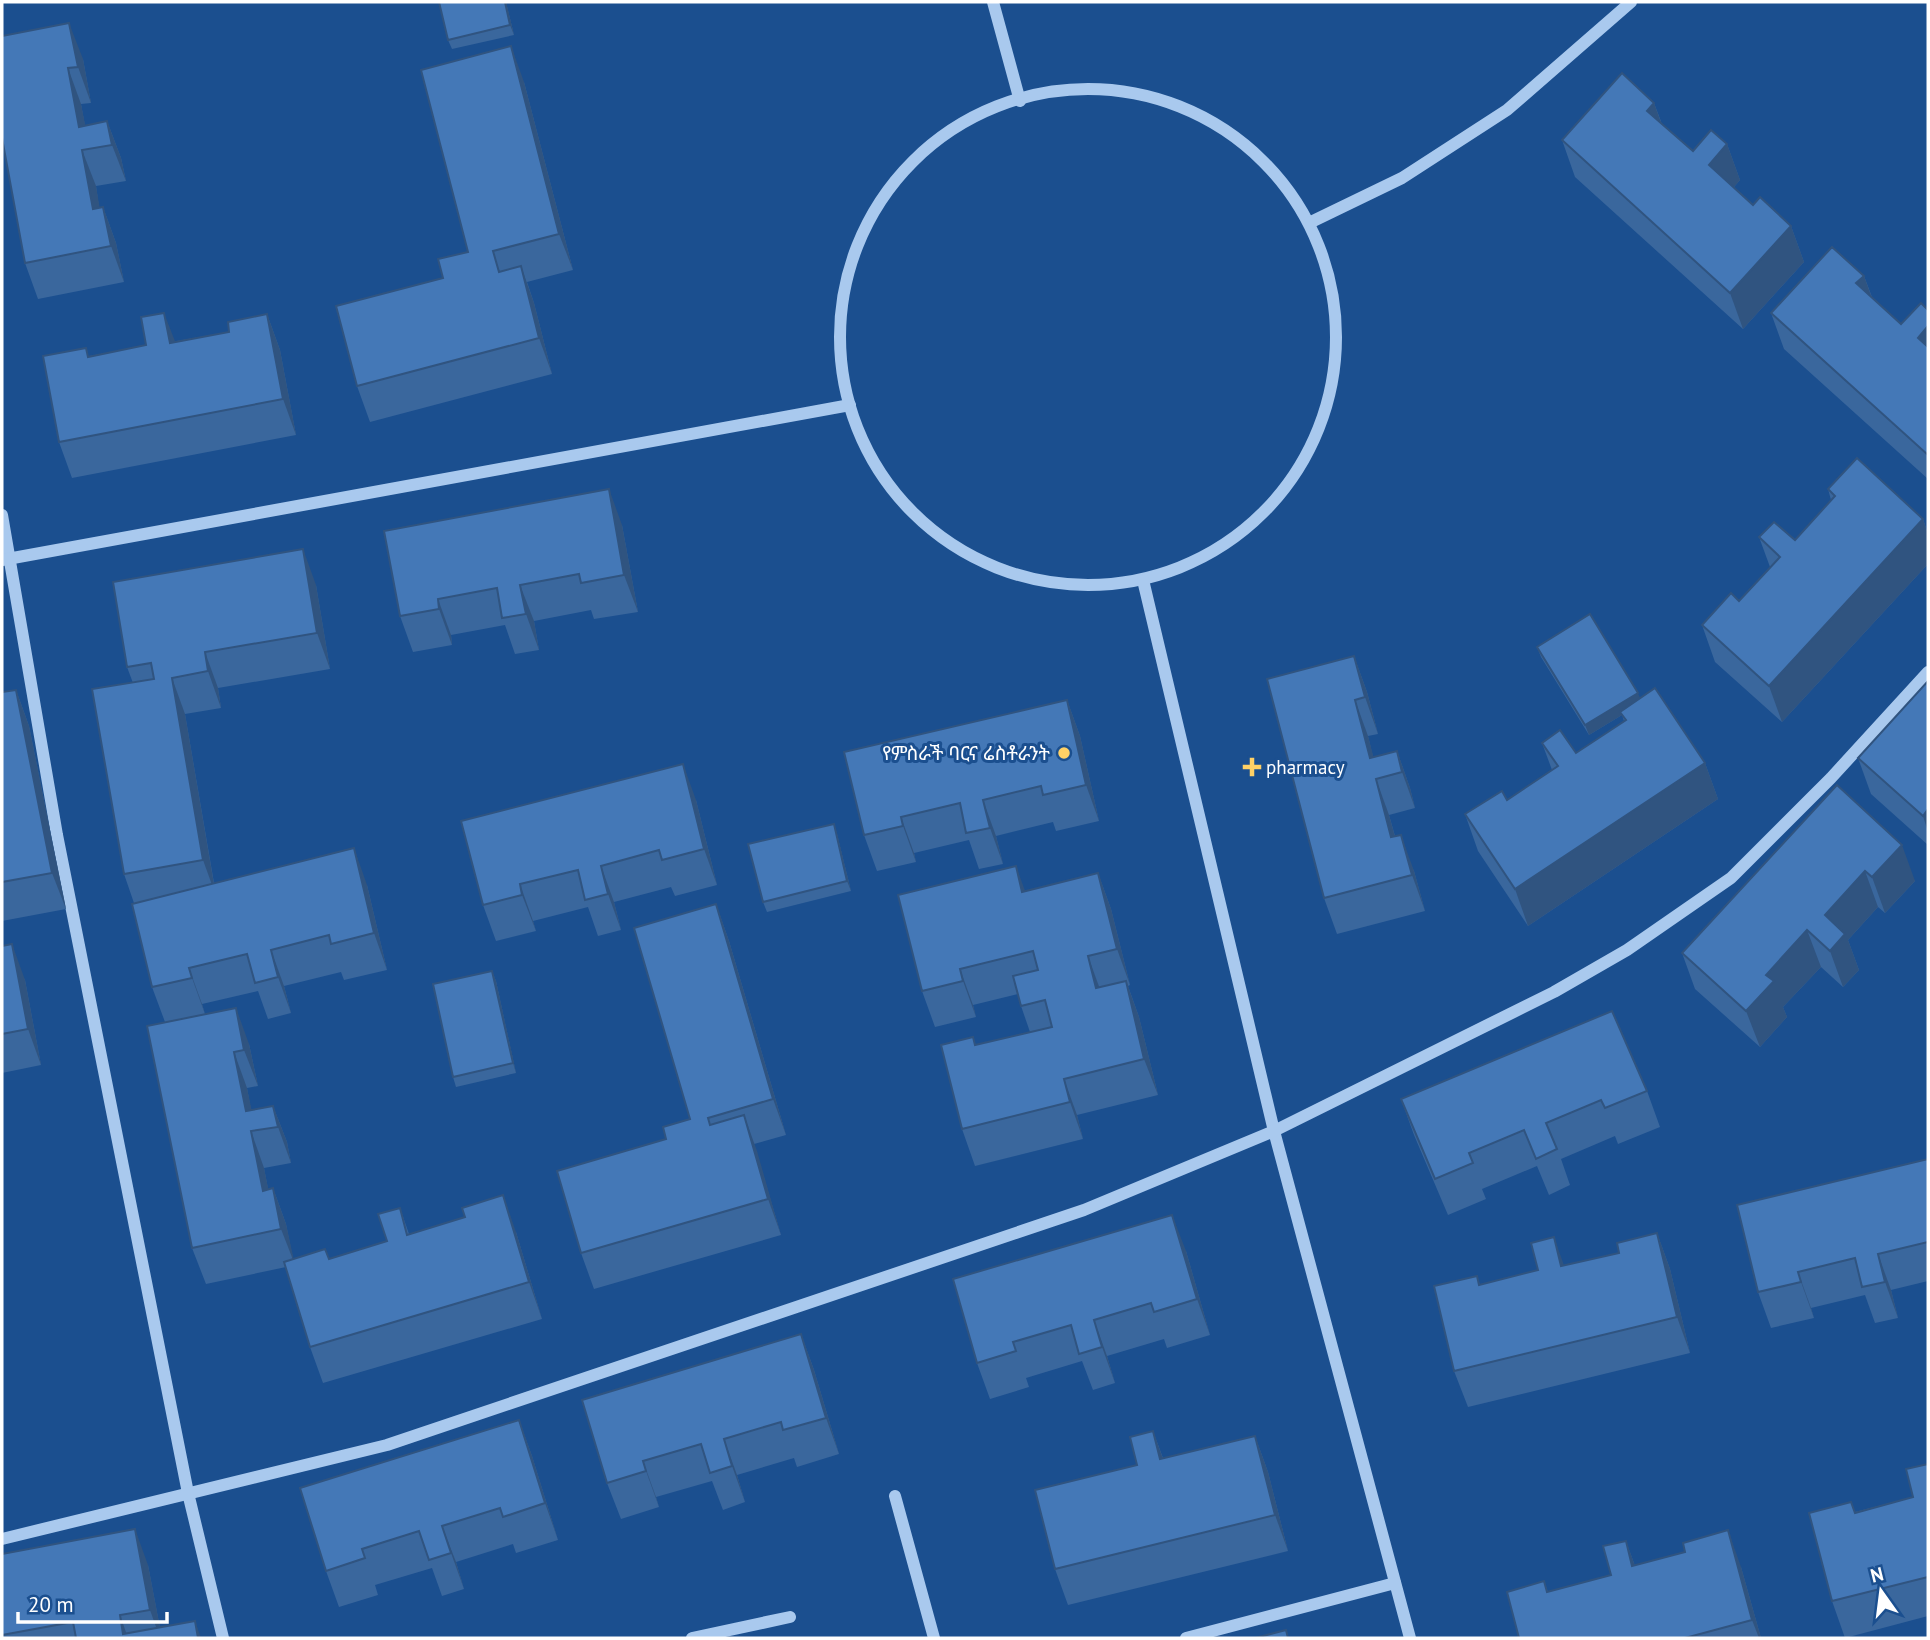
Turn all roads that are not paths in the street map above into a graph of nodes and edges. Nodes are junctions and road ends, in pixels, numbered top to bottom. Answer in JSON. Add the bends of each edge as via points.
{"nodes":[{"id":1,"x":993,"y":2,"type":"edge"},
{"id":2,"x":1631,"y":2,"type":"edge"},
{"id":3,"x":1020,"y":102,"type":"junction"},
{"id":4,"x":1309,"y":223,"type":"junction"},
{"id":5,"x":850,"y":405,"type":"junction"},
{"id":6,"x":2,"y":514,"type":"edge"},
{"id":7,"x":5,"y":559,"type":"edge"},
{"id":8,"x":1143,"y":580,"type":"junction"},
{"id":9,"x":1928,"y":672,"type":"edge"},
{"id":10,"x":1274,"y":1131,"type":"junction"},
{"id":11,"x":188,"y":1493,"type":"junction"},
{"id":12,"x":895,"y":1496,"type":"dead end"},
{"id":13,"x":2,"y":1539,"type":"edge"},
{"id":14,"x":1395,"y":1583,"type":"junction"},
{"id":15,"x":790,"y":1617,"type":"dead end"},
{"id":16,"x":223,"y":1638,"type":"edge"},
{"id":17,"x":692,"y":1638,"type":"edge"},
{"id":18,"x":934,"y":1638,"type":"edge"},
{"id":19,"x":1186,"y":1638,"type":"edge"},
{"id":20,"x":1410,"y":1638,"type":"edge"}],
"edges":[{"from":1,"to":3,"type":"street"},
{"from":2,"to":4,"type":"street","via":[[1507,110],[1402,178]]},
{"from":3,"to":4,"type":"street","via":[[1054,90],[1141,93],[1183,107],[1257,152],[1301,205]]},
{"from":3,"to":5,"type":"street","via":[[995,106],[921,152],[873,210],[837,319]]},
{"from":4,"to":8,"type":"street","via":[[1330,267],[1339,344],[1314,446],[1232,541]]},
{"from":5,"to":7,"type":"street"},
{"from":5,"to":8,"type":"street","via":[[854,431],[896,499],[967,557],[1049,584],[1114,586]]},
{"from":6,"to":7,"type":"street"},
{"from":7,"to":11,"type":"street"},
{"from":8,"to":10,"type":"street"},
{"from":9,"to":10,"type":"street","via":[[1731,878],[1627,950],[1554,992]]},
{"from":10,"to":11,"type":"street","via":[[1084,1210],[387,1445]]},
{"from":10,"to":14,"type":"street"},
{"from":11,"to":13,"type":"street"},
{"from":11,"to":16,"type":"street"},
{"from":12,"to":18,"type":"street"},
{"from":14,"to":19,"type":"street"},
{"from":14,"to":20,"type":"street"},
{"from":15,"to":17,"type":"street"}]}
